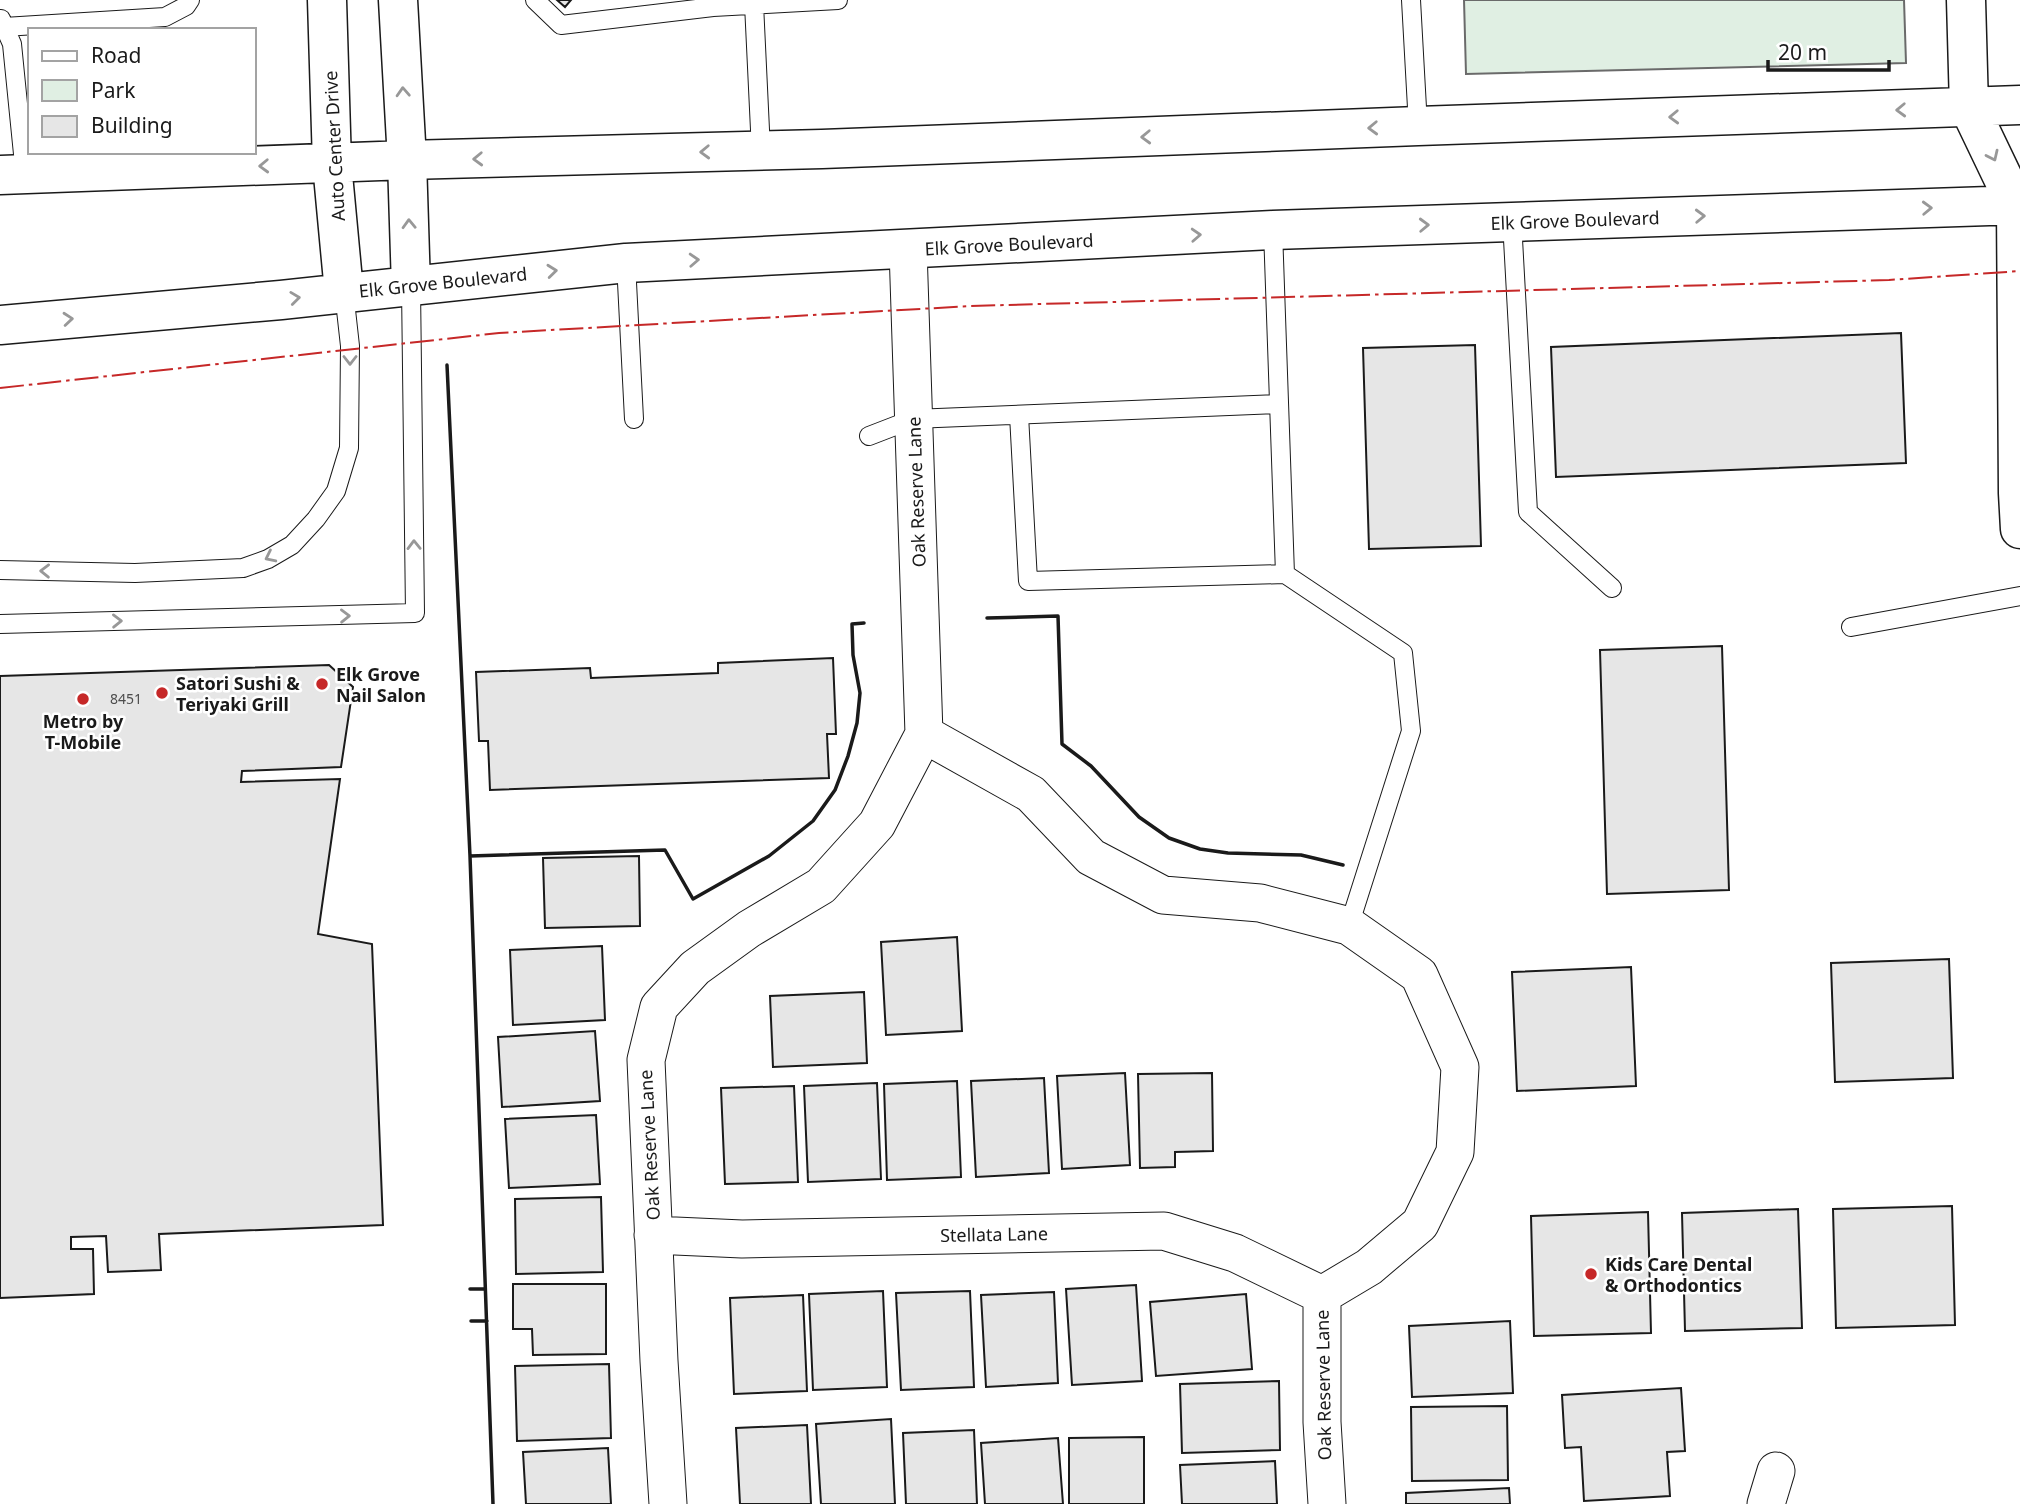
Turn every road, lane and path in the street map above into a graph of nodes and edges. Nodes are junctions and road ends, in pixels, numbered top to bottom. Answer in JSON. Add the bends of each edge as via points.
{"nodes":[{"id":1,"x":190,"y":0,"type":"edge"},
{"id":2,"x":327,"y":0,"type":"edge"},
{"id":3,"x":398,"y":0,"type":"edge"},
{"id":4,"x":534,"y":0,"type":"edge"},
{"id":5,"x":620,"y":0,"type":"edge"},
{"id":6,"x":826,"y":0,"type":"edge"},
{"id":7,"x":838,"y":0,"type":"edge"},
{"id":8,"x":1411,"y":0,"type":"edge"},
{"id":9,"x":1966,"y":0,"type":"edge"},
{"id":10,"x":754,"y":4,"type":"junction"},
{"id":11,"x":634,"y":16,"type":"junction"},
{"id":12,"x":2,"y":21,"type":"edge"},
{"id":13,"x":2020,"y":106,"type":"edge"},
{"id":14,"x":1969,"y":107,"type":"junction"},
{"id":15,"x":1418,"y":126,"type":"junction"},
{"id":16,"x":761,"y":151,"type":"junction"},
{"id":17,"x":407,"y":160,"type":"junction"},
{"id":18,"x":332,"y":164,"type":"junction"},
{"id":19,"x":13,"y":174,"type":"edge"},
{"id":20,"x":2019,"y":201,"type":"edge"},
{"id":21,"x":1512,"y":221,"type":"junction"},
{"id":22,"x":1273,"y":230,"type":"junction"},
{"id":23,"x":908,"y":249,"type":"junction"},
{"id":24,"x":626,"y":263,"type":"junction"},
{"id":25,"x":411,"y":287,"type":"junction"},
{"id":26,"x":344,"y":292,"type":"junction"},
{"id":27,"x":0,"y":325,"type":"edge"},
{"id":28,"x":1279,"y":404,"type":"junction"},
{"id":29,"x":1020,"y":415,"type":"junction"},
{"id":30,"x":634,"y":419,"type":"dead end"},
{"id":31,"x":913,"y":419,"type":"junction"},
{"id":32,"x":869,"y":436,"type":"dead end"},
{"id":33,"x":2020,"y":529,"type":"edge"},
{"id":34,"x":0,"y":570,"type":"edge"},
{"id":35,"x":1285,"y":573,"type":"junction"},
{"id":36,"x":1612,"y":588,"type":"dead end"},
{"id":37,"x":2020,"y":596,"type":"edge"},
{"id":38,"x":0,"y":624,"type":"edge"},
{"id":39,"x":1851,"y":627,"type":"dead end"},
{"id":40,"x":924,"y":734,"type":"junction"},
{"id":41,"x":1349,"y":926,"type":"junction"},
{"id":42,"x":653,"y":1235,"type":"junction"},
{"id":43,"x":1322,"y":1295,"type":"junction"},
{"id":44,"x":668,"y":1504,"type":"edge"},
{"id":45,"x":1326,"y":1504,"type":"edge"}],
"edges":[{"from":1,"to":12,"type":"lane","via":[[165,17]]},
{"from":2,"to":18,"type":"main road","name":"Auto Center Drive"},
{"from":17,"to":3,"type":"main road","one_way":true},
{"from":4,"to":11,"type":"lane","via":[[561,25]]},
{"from":5,"to":11,"type":"lane"},
{"from":6,"to":7,"type":"lane"},
{"from":6,"to":10,"type":"lane"},
{"from":8,"to":15,"type":"lane"},
{"from":9,"to":14,"type":"main road"},
{"from":10,"to":11,"type":"lane"},
{"from":10,"to":16,"type":"lane"},
{"from":12,"to":19,"type":"lane","via":[[12,44]]},
{"from":13,"to":14,"type":"main road"},
{"from":14,"to":15,"type":"main road","one_way":true},
{"from":14,"to":20,"type":"main road","one_way":true},
{"from":15,"to":16,"type":"main road","one_way":true},
{"from":16,"to":17,"type":"main road","one_way":true},
{"from":17,"to":18,"type":"main road"},
{"from":25,"to":17,"type":"main road","one_way":true},
{"from":18,"to":19,"type":"main road","one_way":true},
{"from":18,"to":26,"type":"main road","name":"Auto Center Drive"},
{"from":21,"to":20,"type":"main road","name":"Elk Grove Boulevard","one_way":true},
{"from":20,"to":33,"type":"main road"},
{"from":22,"to":21,"type":"main road","name":"Elk Grove Boulevard","one_way":true},
{"from":21,"to":36,"type":"lane","via":[[1528,512]]},
{"from":23,"to":22,"type":"main road","name":"Elk Grove Boulevard","one_way":true},
{"from":22,"to":28,"type":"lane"},
{"from":24,"to":23,"type":"main road","name":"Elk Grove Boulevard","one_way":true},
{"from":23,"to":31,"type":"street","name":"Oak Reserve Lane"},
{"from":25,"to":24,"type":"main road","name":"Elk Grove Boulevard","one_way":true},
{"from":24,"to":30,"type":"lane"},
{"from":25,"to":26,"type":"main road","name":"Elk Grove Boulevard"},
{"from":38,"to":25,"type":"lane","one_way":true,"via":[[415,613]]},
{"from":27,"to":26,"type":"main road","name":"Elk Grove Boulevard","one_way":true},
{"from":26,"to":34,"type":"lane","one_way":true,"via":[[351,346],[349,448],[336,491],[292,545],[243,568],[135,573]]},
{"from":28,"to":29,"type":"lane"},
{"from":28,"to":35,"type":"lane"},
{"from":29,"to":31,"type":"lane"},
{"from":29,"to":35,"type":"lane","via":[[1028,581]]},
{"from":31,"to":32,"type":"lane"},
{"from":31,"to":40,"type":"street","name":"Oak Reserve Lane"},
{"from":35,"to":41,"type":"lane","via":[[1403,653],[1411,731]]},
{"from":37,"to":39,"type":"lane"},
{"from":40,"to":41,"type":"street","name":"Oak Reserve Lane","via":[[1031,794],[1091,857],[1163,895],[1260,902]]},
{"from":40,"to":42,"type":"street","name":"Oak Reserve Lane","via":[[877,824],[821,886],[748,929],[695,968],[659,1007],[646,1060]]},
{"from":41,"to":43,"type":"street","name":"Oak Reserve Lane","via":[[1419,975],[1460,1067],[1455,1152],[1420,1224],[1369,1266]]},
{"from":42,"to":43,"type":"street","name":"Stellata Lane","via":[[742,1239],[1164,1231],[1236,1253]]},
{"from":42,"to":44,"type":"street","name":"Oak Reserve Lane"},
{"from":43,"to":45,"type":"street","name":"Oak Reserve Lane"}]}
